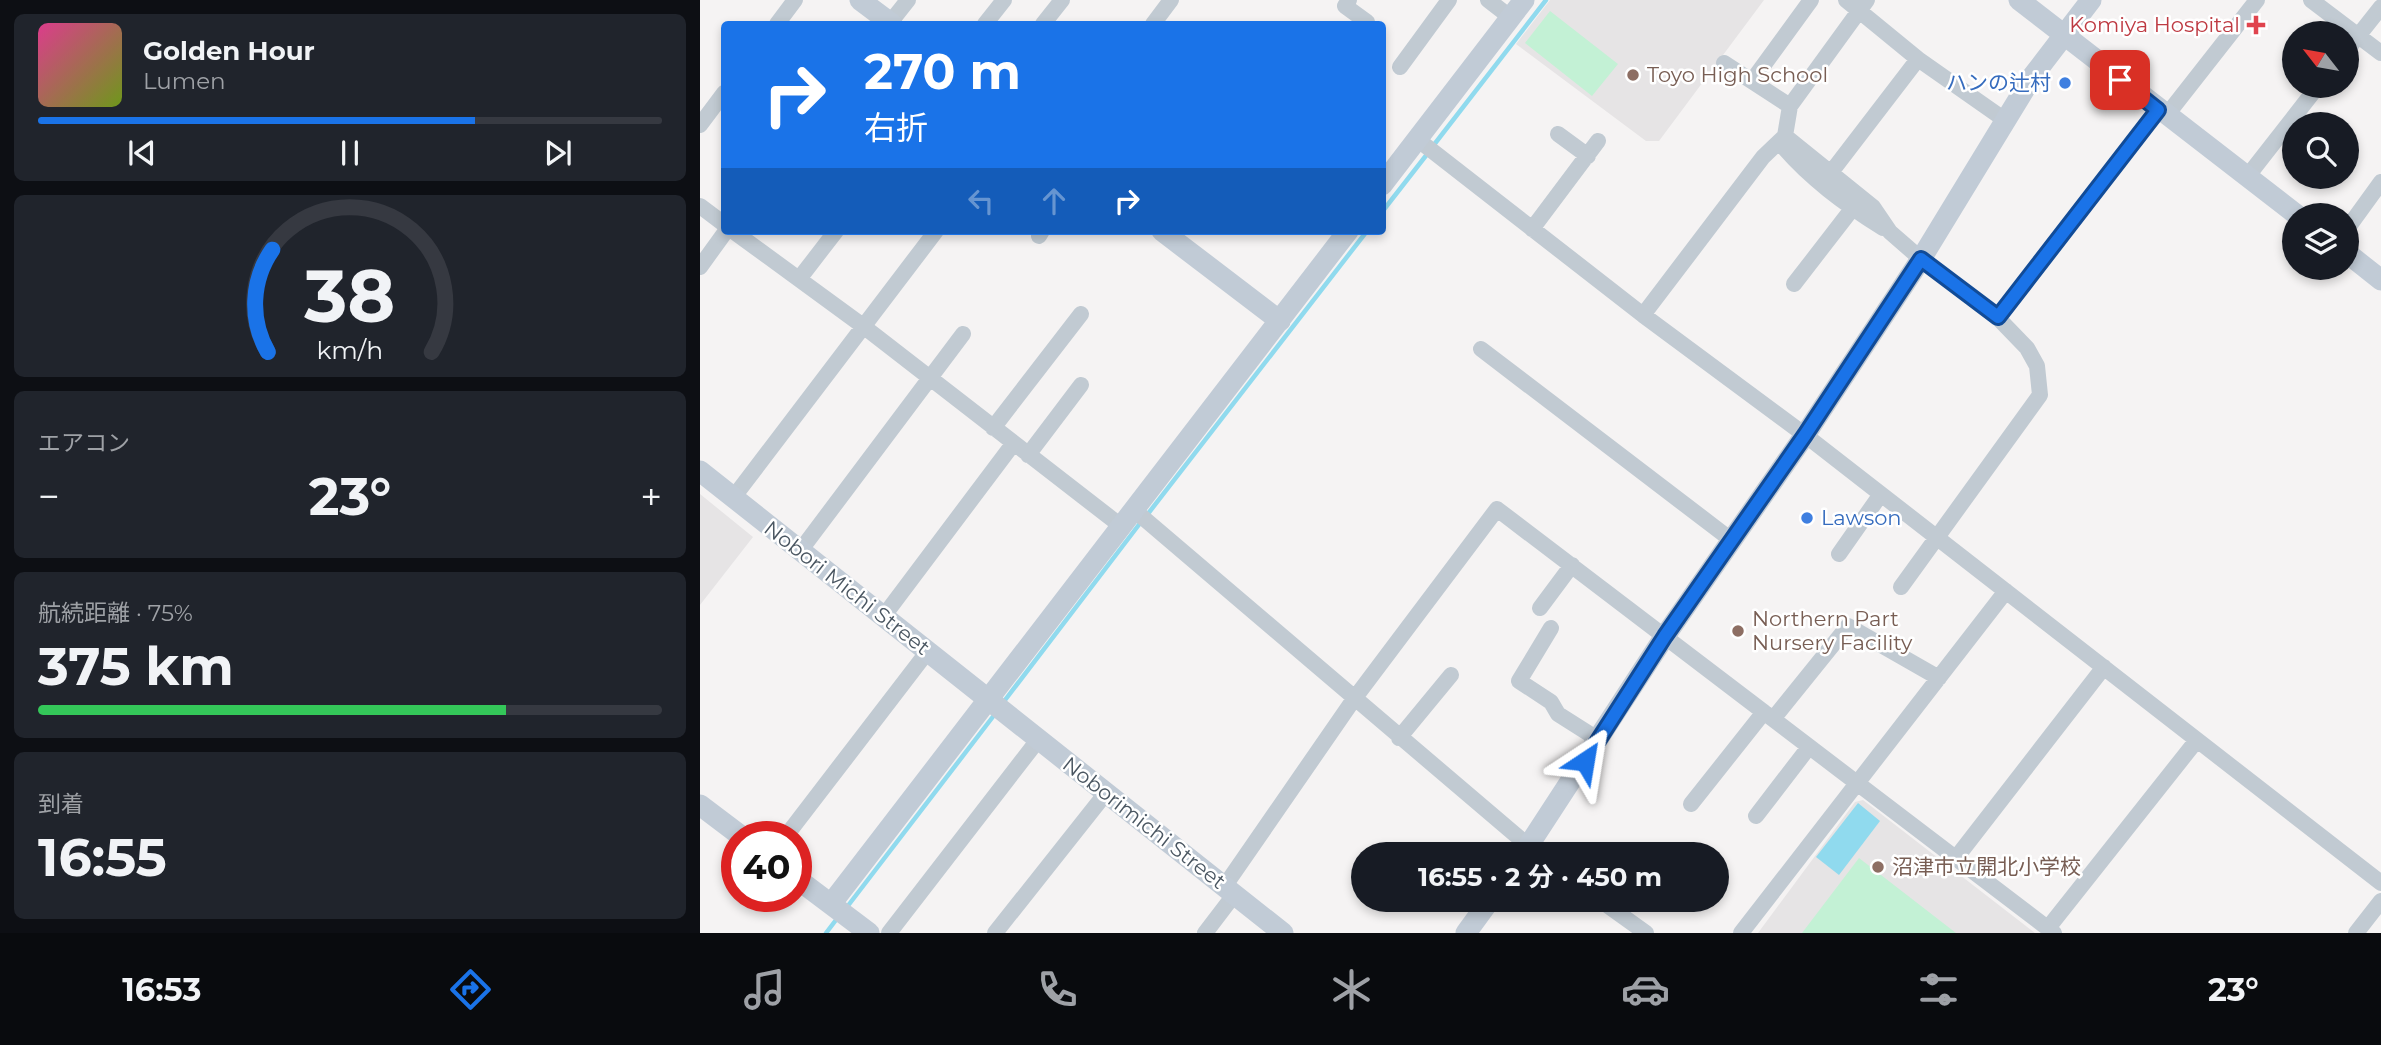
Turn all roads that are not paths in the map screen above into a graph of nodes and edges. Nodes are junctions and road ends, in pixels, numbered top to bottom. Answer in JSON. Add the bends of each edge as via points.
{"nodes":[{"id":1,"x":795,"y":0,"type":"edge"},
{"id":2,"x":860,"y":0,"type":"edge"},
{"id":3,"x":908,"y":0,"type":"edge"},
{"id":4,"x":1004,"y":0,"type":"edge"},
{"id":5,"x":1062,"y":0,"type":"edge"},
{"id":6,"x":1171,"y":0,"type":"edge"},
{"id":7,"x":1349,"y":0,"type":"edge"},
{"id":8,"x":1449,"y":0,"type":"edge"},
{"id":9,"x":1488,"y":0,"type":"edge"},
{"id":10,"x":1524,"y":0,"type":"edge"},
{"id":11,"x":1811,"y":0,"type":"edge"},
{"id":12,"x":2019,"y":0,"type":"edge"},
{"id":13,"x":2091,"y":0,"type":"edge"},
{"id":14,"x":2257,"y":0,"type":"edge"},
{"id":15,"x":2311,"y":0,"type":"edge"},
{"id":16,"x":1858,"y":4,"type":"edge"},
{"id":17,"x":2381,"y":7,"type":"edge"},
{"id":18,"x":1510,"y":17,"type":"junction"},
{"id":19,"x":779,"y":21,"type":"edge"},
{"id":20,"x":886,"y":21,"type":"edge"},
{"id":21,"x":892,"y":21,"type":"edge"},
{"id":22,"x":987,"y":21,"type":"edge"},
{"id":23,"x":1045,"y":21,"type":"edge"},
{"id":24,"x":1155,"y":21,"type":"edge"},
{"id":25,"x":1366,"y":21,"type":"edge"},
{"id":26,"x":2338,"y":21,"type":"edge"},
{"id":27,"x":2064,"y":34,"type":"junction"},
{"id":28,"x":2359,"y":35,"type":"edge"},
{"id":29,"x":2359,"y":37,"type":"edge"},
{"id":30,"x":2381,"y":54,"type":"edge"},
{"id":31,"x":1918,"y":59,"type":"junction"},
{"id":32,"x":1724,"y":63,"type":"dead end"},
{"id":33,"x":1400,"y":67,"type":"dead end"},
{"id":34,"x":1752,"y":82,"type":"junction"},
{"id":35,"x":721,"y":97,"type":"edge"},
{"id":36,"x":2309,"y":98,"type":"edge"},
{"id":37,"x":1790,"y":106,"type":"junction"},
{"id":38,"x":2162,"y":113,"type":"junction"},
{"id":39,"x":2005,"y":120,"type":"junction"},
{"id":40,"x":700,"y":125,"type":"edge"},
{"id":41,"x":1558,"y":134,"type":"dead end"},
{"id":42,"x":1417,"y":139,"type":"junction"},
{"id":43,"x":1782,"y":140,"type":"junction"},
{"id":44,"x":1598,"y":141,"type":"dead end"},
{"id":45,"x":1588,"y":156,"type":"junction"},
{"id":46,"x":1829,"y":175,"type":"junction"},
{"id":47,"x":2248,"y":177,"type":"junction"},
{"id":48,"x":1386,"y":180,"type":"edge"},
{"id":49,"x":2381,"y":182,"type":"edge"},
{"id":50,"x":2282,"y":203,"type":"edge"},
{"id":51,"x":700,"y":206,"type":"edge"},
{"id":52,"x":1852,"y":209,"type":"junction"},
{"id":53,"x":2359,"y":212,"type":"edge"},
{"id":54,"x":721,"y":222,"type":"edge"},
{"id":55,"x":1532,"y":229,"type":"junction"},
{"id":56,"x":1890,"y":232,"type":"junction"},
{"id":57,"x":723,"y":235,"type":"edge"},
{"id":58,"x":738,"y":235,"type":"edge"},
{"id":59,"x":833,"y":235,"type":"edge"},
{"id":60,"x":933,"y":235,"type":"edge"},
{"id":61,"x":1167,"y":235,"type":"edge"},
{"id":62,"x":1345,"y":235,"type":"edge"},
{"id":63,"x":1921,"y":259,"type":"junction"},
{"id":64,"x":2359,"y":262,"type":"edge"},
{"id":65,"x":700,"y":267,"type":"edge"},
{"id":66,"x":799,"y":279,"type":"junction"},
{"id":67,"x":2381,"y":279,"type":"edge"},
{"id":68,"x":1794,"y":284,"type":"dead end"},
{"id":69,"x":1081,"y":314,"type":"dead end"},
{"id":70,"x":1643,"y":315,"type":"junction"},
{"id":71,"x":1998,"y":317,"type":"junction"},
{"id":72,"x":1280,"y":321,"type":"junction"},
{"id":73,"x":863,"y":326,"type":"junction"},
{"id":74,"x":962,"y":334,"type":"dead end"},
{"id":75,"x":1481,"y":349,"type":"dead end"},
{"id":76,"x":931,"y":379,"type":"junction"},
{"id":77,"x":1082,"y":385,"type":"dead end"},
{"id":78,"x":993,"y":428,"type":"junction"},
{"id":79,"x":1805,"y":435,"type":"junction"},
{"id":80,"x":1013,"y":444,"type":"junction"},
{"id":81,"x":1028,"y":455,"type":"junction"},
{"id":82,"x":700,"y":471,"type":"edge"},
{"id":83,"x":1881,"y":494,"type":"junction"},
{"id":84,"x":733,"y":498,"type":"junction"},
{"id":85,"x":1127,"y":518,"type":"junction"},
{"id":86,"x":1937,"y":538,"type":"junction"},
{"id":87,"x":1730,"y":539,"type":"junction"},
{"id":88,"x":800,"y":551,"type":"junction"},
{"id":89,"x":1839,"y":554,"type":"dead end"},
{"id":90,"x":1572,"y":565,"type":"junction"},
{"id":91,"x":1901,"y":587,"type":"dead end"},
{"id":92,"x":2006,"y":591,"type":"junction"},
{"id":93,"x":1540,"y":608,"type":"dead end"},
{"id":94,"x":883,"y":617,"type":"junction"},
{"id":95,"x":1551,"y":628,"type":"dead end"},
{"id":96,"x":1665,"y":636,"type":"junction"},
{"id":97,"x":928,"y":651,"type":"junction"},
{"id":98,"x":2104,"y":667,"type":"junction"},
{"id":99,"x":1451,"y":675,"type":"dead end"},
{"id":100,"x":1939,"y":678,"type":"junction"},
{"id":101,"x":1354,"y":699,"type":"junction"},
{"id":102,"x":996,"y":706,"type":"junction"},
{"id":103,"x":1768,"y":716,"type":"junction"},
{"id":104,"x":1399,"y":738,"type":"junction"},
{"id":105,"x":1038,"y":740,"type":"junction"},
{"id":106,"x":1599,"y":740,"type":"junction"},
{"id":107,"x":2197,"y":740,"type":"junction"},
{"id":108,"x":1809,"y":747,"type":"junction"},
{"id":109,"x":1857,"y":783,"type":"junction"},
{"id":110,"x":1106,"y":793,"type":"junction"},
{"id":111,"x":1691,"y":804,"type":"dead end"},
{"id":112,"x":700,"y":805,"type":"edge"},
{"id":113,"x":1756,"y":816,"type":"dead end"},
{"id":114,"x":721,"y":821,"type":"edge"},
{"id":115,"x":798,"y":821,"type":"edge"},
{"id":116,"x":1519,"y":842,"type":"edge"},
{"id":117,"x":1536,"y":842,"type":"edge"},
{"id":118,"x":1956,"y":859,"type":"junction"},
{"id":119,"x":2381,"y":883,"type":"edge"},
{"id":120,"x":812,"y":890,"type":"edge"},
{"id":121,"x":1229,"y":891,"type":"junction"},
{"id":122,"x":2381,"y":901,"type":"edge"},
{"id":123,"x":831,"y":904,"type":"junction"},
{"id":124,"x":1481,"y":912,"type":"edge"},
{"id":125,"x":1617,"y":912,"type":"edge"},
{"id":126,"x":2051,"y":931,"type":"edge"},
{"id":127,"x":869,"y":933,"type":"edge"},
{"id":128,"x":889,"y":933,"type":"edge"},
{"id":129,"x":995,"y":933,"type":"edge"},
{"id":130,"x":1205,"y":933,"type":"edge"},
{"id":131,"x":1283,"y":933,"type":"edge"},
{"id":132,"x":1466,"y":933,"type":"edge"},
{"id":133,"x":1646,"y":933,"type":"edge"},
{"id":134,"x":1741,"y":933,"type":"edge"},
{"id":135,"x":2356,"y":933,"type":"edge"}],
"edges":[{"from":1,"to":19,"type":"street"},
{"from":2,"to":20,"type":"street"},
{"from":3,"to":21,"type":"street"},
{"from":4,"to":22,"type":"street"},
{"from":5,"to":23,"type":"street"},
{"from":6,"to":24,"type":"street"},
{"from":7,"to":25,"type":"street","via":[[1345,6]]},
{"from":8,"to":33,"type":"street"},
{"from":9,"to":18,"type":"street"},
{"from":10,"to":18,"type":"street"},
{"from":11,"to":34,"type":"street"},
{"from":12,"to":27,"type":"street"},
{"from":13,"to":27,"type":"street"},
{"from":14,"to":38,"type":"street"},
{"from":15,"to":26,"type":"street"},
{"from":16,"to":31,"type":"street"},
{"from":16,"to":37,"type":"street"},
{"from":17,"to":28,"type":"street"},
{"from":18,"to":42,"type":"street"},
{"from":27,"to":38,"type":"street"},
{"from":27,"to":39,"type":"street"},
{"from":29,"to":30,"type":"street"},
{"from":31,"to":39,"type":"street"},
{"from":31,"to":46,"type":"street"},
{"from":32,"to":34,"type":"street"},
{"from":34,"to":37,"type":"street"},
{"from":35,"to":40,"type":"street"},
{"from":36,"to":47,"type":"street"},
{"from":37,"to":43,"type":"street"},
{"from":38,"to":47,"type":"street"},
{"from":38,"to":71,"type":"street"},
{"from":39,"to":63,"type":"street"},
{"from":41,"to":45,"type":"street"},
{"from":42,"to":48,"type":"street"},
{"from":42,"to":55,"type":"street"},
{"from":43,"to":46,"type":"street"},
{"from":43,"to":52,"type":"street","via":[[1797,164]]},
{"from":43,"to":70,"type":"street","via":[[1763,157]]},
{"from":44,"to":45,"type":"street"},
{"from":45,"to":55,"type":"street"},
{"from":46,"to":56,"type":"street","via":[[1873,207]]},
{"from":47,"to":50,"type":"street"},
{"from":49,"to":53,"type":"street"},
{"from":51,"to":54,"type":"street"},
{"from":52,"to":56,"type":"street"},
{"from":52,"to":68,"type":"street"},
{"from":55,"to":70,"type":"street"},
{"from":56,"to":63,"type":"street"},
{"from":57,"to":65,"type":"street"},
{"from":58,"to":66,"type":"street"},
{"from":59,"to":66,"type":"street"},
{"from":60,"to":73,"type":"street"},
{"from":61,"to":72,"type":"street"},
{"from":62,"to":72,"type":"street"},
{"from":63,"to":71,"type":"street"},
{"from":63,"to":79,"type":"street"},
{"from":64,"to":67,"type":"street"},
{"from":66,"to":73,"type":"street"},
{"from":69,"to":78,"type":"street"},
{"from":70,"to":79,"type":"street"},
{"from":71,"to":86,"type":"street","via":[[2037,366],[2040,395]]},
{"from":72,"to":85,"type":"street"},
{"from":73,"to":76,"type":"street"},
{"from":73,"to":84,"type":"street"},
{"from":74,"to":76,"type":"street"},
{"from":75,"to":87,"type":"street"},
{"from":76,"to":78,"type":"street"},
{"from":76,"to":88,"type":"street"},
{"from":77,"to":81,"type":"street"},
{"from":78,"to":80,"type":"street"},
{"from":79,"to":83,"type":"street"},
{"from":79,"to":87,"type":"street"},
{"from":80,"to":81,"type":"street"},
{"from":80,"to":94,"type":"street"},
{"from":81,"to":85,"type":"street"},
{"from":82,"to":84,"type":"street","name":"Nobori Michi Street"},
{"from":83,"to":86,"type":"street"},
{"from":83,"to":89,"type":"street"},
{"from":84,"to":88,"type":"street","name":"Nobori Michi Street"},
{"from":85,"to":101,"type":"street","via":[[1152,526]]},
{"from":85,"to":102,"type":"street"},
{"from":86,"to":91,"type":"street"},
{"from":86,"to":92,"type":"street"},
{"from":87,"to":96,"type":"street"},
{"from":88,"to":94,"type":"street","name":"Nobori Michi Street"},
{"from":90,"to":93,"type":"street"},
{"from":90,"to":96,"type":"street"},
{"from":90,"to":101,"type":"street","via":[[1497,509]]},
{"from":92,"to":98,"type":"street"},
{"from":92,"to":100,"type":"street"},
{"from":94,"to":97,"type":"street","name":"Nobori Michi Street"},
{"from":95,"to":106,"type":"street","via":[[1518,681],[1551,702],[1558,715]]},
{"from":96,"to":103,"type":"street"},
{"from":96,"to":106,"type":"street"},
{"from":97,"to":102,"type":"street","name":"Nobori Michi Street"},
{"from":97,"to":115,"type":"street"},
{"from":98,"to":107,"type":"street"},
{"from":98,"to":118,"type":"street"},
{"from":99,"to":104,"type":"street"},
{"from":100,"to":103,"type":"street","via":[[1848,626]]},
{"from":100,"to":109,"type":"street"},
{"from":101,"to":104,"type":"street"},
{"from":101,"to":121,"type":"street"},
{"from":102,"to":105,"type":"street","name":"Noborimichi Street"},
{"from":102,"to":123,"type":"street"},
{"from":103,"to":108,"type":"street"},
{"from":103,"to":111,"type":"street"},
{"from":104,"to":116,"type":"street"},
{"from":105,"to":110,"type":"street","name":"Noborimichi Street"},
{"from":105,"to":128,"type":"street"},
{"from":106,"to":117,"type":"street"},
{"from":107,"to":119,"type":"street"},
{"from":107,"to":126,"type":"street"},
{"from":108,"to":109,"type":"street"},
{"from":108,"to":113,"type":"street"},
{"from":109,"to":118,"type":"street"},
{"from":109,"to":134,"type":"street"},
{"from":110,"to":121,"type":"street","name":"Noborimichi Street"},
{"from":110,"to":129,"type":"street"},
{"from":112,"to":114,"type":"street"},
{"from":118,"to":126,"type":"street"},
{"from":120,"to":123,"type":"street"},
{"from":121,"to":130,"type":"street"},
{"from":121,"to":131,"type":"street","name":"Noborimichi Street"},
{"from":122,"to":135,"type":"street"},
{"from":123,"to":127,"type":"street"},
{"from":124,"to":132,"type":"street"},
{"from":125,"to":133,"type":"street"}]}
